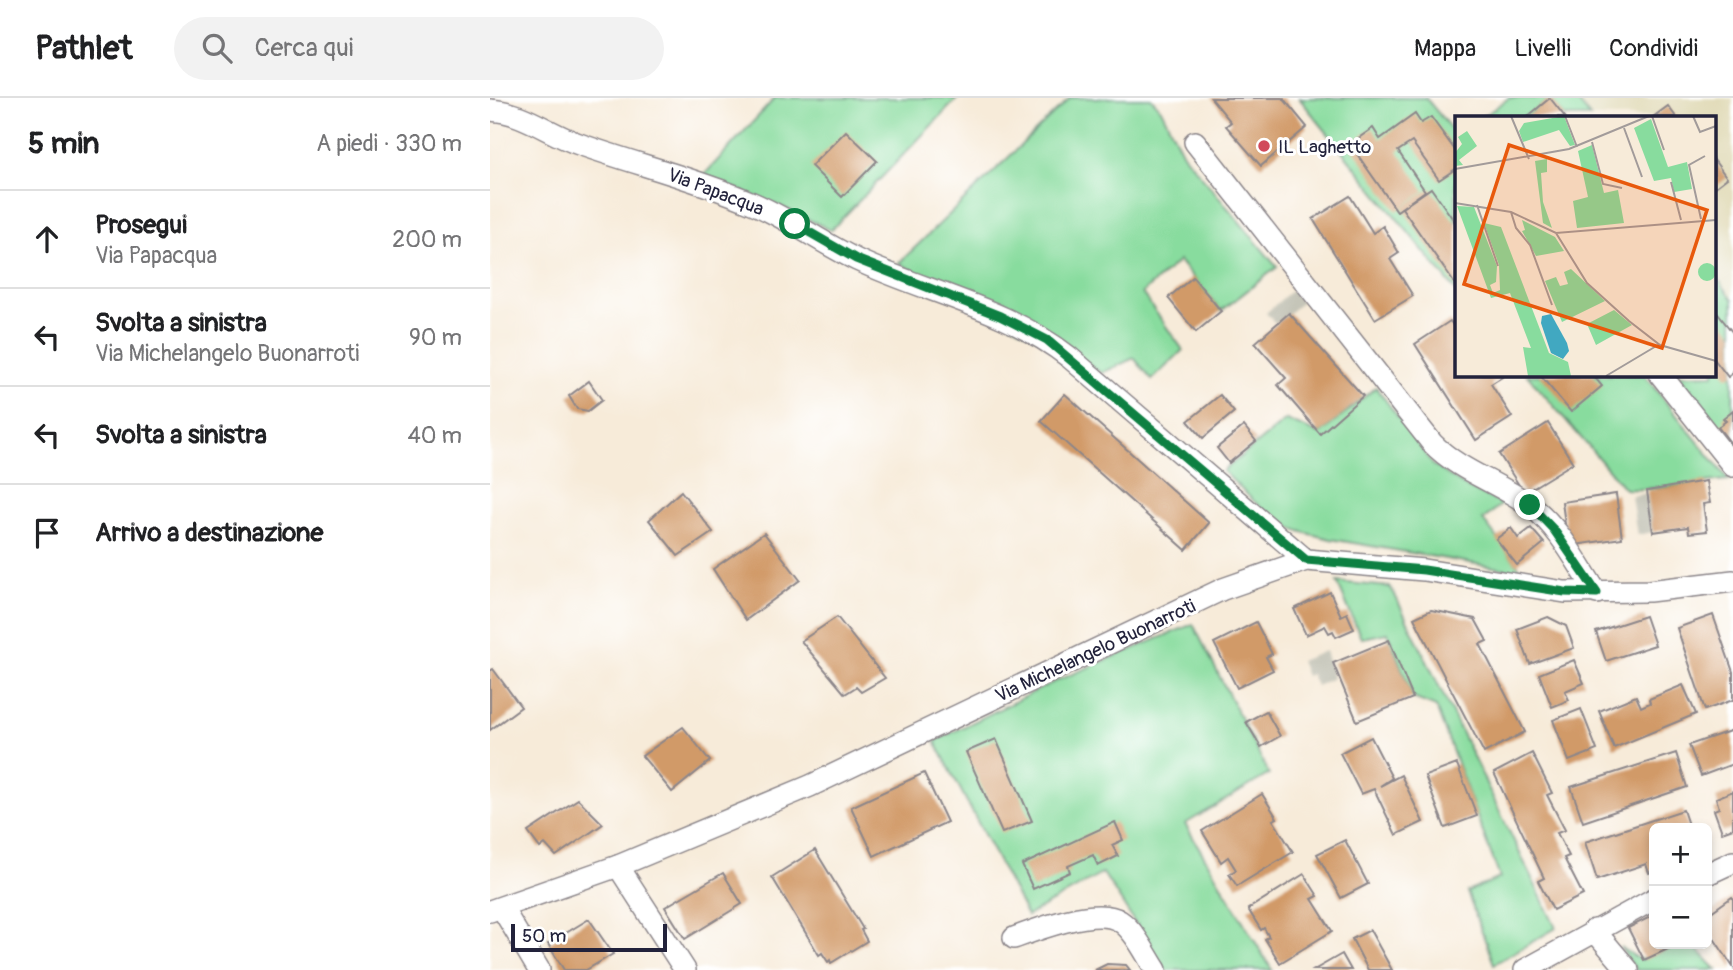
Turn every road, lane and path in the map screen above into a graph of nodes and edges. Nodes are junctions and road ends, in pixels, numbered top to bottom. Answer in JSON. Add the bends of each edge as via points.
{"nodes":[{"id":1,"x":521,"y":106,"type":"edge"},
{"id":2,"x":490,"y":110,"type":"edge"},
{"id":3,"x":1195,"y":142,"type":"dead end"},
{"id":4,"x":1662,"y":376,"type":"edge"},
{"id":5,"x":1733,"y":466,"type":"edge"},
{"id":6,"x":1306,"y":560,"type":"junction"},
{"id":7,"x":1733,"y":581,"type":"edge"},
{"id":8,"x":1597,"y":593,"type":"junction"},
{"id":9,"x":1733,"y":862,"type":"edge"},
{"id":10,"x":618,"y":866,"type":"junction"},
{"id":11,"x":1712,"y":872,"type":"edge"},
{"id":12,"x":1649,"y":902,"type":"edge"},
{"id":13,"x":496,"y":909,"type":"edge"},
{"id":14,"x":1594,"y":930,"type":"junction"},
{"id":15,"x":1014,"y":938,"type":"dead end"},
{"id":16,"x":539,"y":970,"type":"edge"},
{"id":17,"x":685,"y":970,"type":"edge"},
{"id":18,"x":1156,"y":970,"type":"edge"},
{"id":19,"x":1525,"y":970,"type":"edge"},
{"id":20,"x":1628,"y":970,"type":"edge"}],
"edges":[{"from":1,"to":2,"type":"street","name":"Via Papacqua"},
{"from":1,"to":6,"type":"street","name":"Via Papacqua","via":[[578,144],[751,202],[856,259],[1035,332]]},
{"from":3,"to":8,"type":"street","via":[[1432,443],[1445,456],[1539,512]]},
{"from":4,"to":5,"type":"street"},
{"from":6,"to":8,"type":"street","name":"Via Michelangelo Buonarroti"},
{"from":6,"to":10,"type":"street","name":"Via Michelangelo Buonarroti","via":[[1223,589],[810,786]]},
{"from":7,"to":8,"type":"street","name":"Via Michelangelo Buonarroti"},
{"from":9,"to":11,"type":"street"},
{"from":10,"to":13,"type":"street","name":"Via Michelangelo Buonarroti"},
{"from":10,"to":17,"type":"street"},
{"from":12,"to":14,"type":"street"},
{"from":13,"to":16,"type":"street"},
{"from":14,"to":19,"type":"street"},
{"from":14,"to":20,"type":"street"},
{"from":15,"to":18,"type":"street","via":[[1090,917],[1110,917],[1124,924]]}]}
